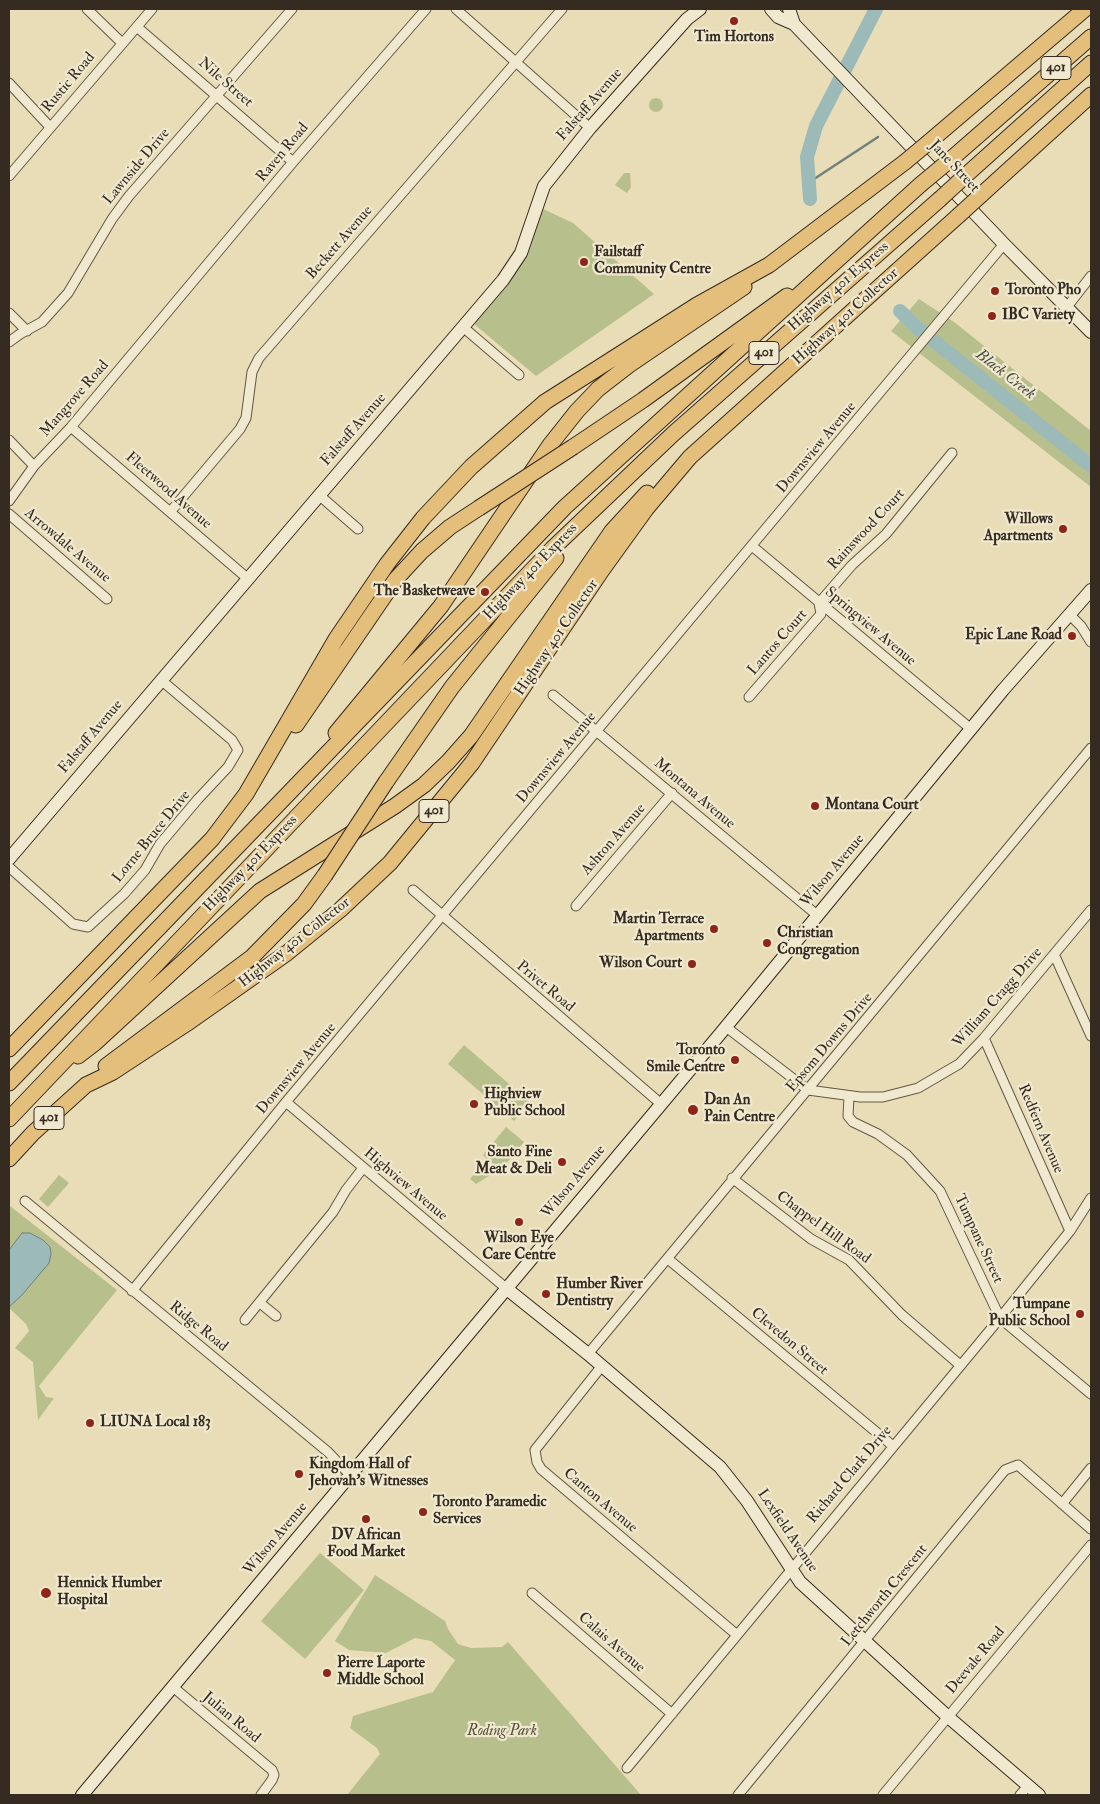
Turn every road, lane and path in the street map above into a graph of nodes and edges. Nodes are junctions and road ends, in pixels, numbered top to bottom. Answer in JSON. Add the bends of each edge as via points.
{"nodes":[{"id":1,"x":87,"y":9,"type":"edge"},
{"id":2,"x":152,"y":9,"type":"edge"},
{"id":3,"x":292,"y":9,"type":"edge"},
{"id":4,"x":426,"y":9,"type":"edge"},
{"id":5,"x":456,"y":9,"type":"edge"},
{"id":6,"x":562,"y":9,"type":"edge"},
{"id":7,"x":700,"y":9,"type":"edge"},
{"id":8,"x":770,"y":9,"type":"edge"},
{"id":9,"x":789,"y":9,"type":"edge"},
{"id":10,"x":1085,"y":9,"type":"edge"},
{"id":11,"x":794,"y":24,"type":"junction"},
{"id":12,"x":138,"y":27,"type":"junction"},
{"id":13,"x":1091,"y":37,"type":"edge"},
{"id":14,"x":122,"y":43,"type":"junction"},
{"id":15,"x":514,"y":61,"type":"junction"},
{"id":16,"x":1091,"y":64,"type":"edge"},
{"id":17,"x":9,"y":84,"type":"edge"},
{"id":18,"x":217,"y":94,"type":"junction"},
{"id":19,"x":1091,"y":95,"type":"edge"},
{"id":20,"x":50,"y":127,"type":"junction"},
{"id":21,"x":590,"y":128,"type":"junction"},
{"id":22,"x":293,"y":162,"type":"junction"},
{"id":23,"x":9,"y":176,"type":"edge"},
{"id":24,"x":1004,"y":244,"type":"junction"},
{"id":25,"x":769,"y":265,"type":"junction"},
{"id":26,"x":822,"y":274,"type":"junction"},
{"id":27,"x":1091,"y":276,"type":"edge"},
{"id":28,"x":1066,"y":307,"type":"junction"},
{"id":29,"x":9,"y":313,"type":"edge"},
{"id":30,"x":162,"y":317,"type":"joint"},
{"id":31,"x":463,"y":327,"type":"junction"},
{"id":32,"x":27,"y":331,"type":"junction"},
{"id":33,"x":1091,"y":332,"type":"edge"},
{"id":34,"x":9,"y":342,"type":"edge"},
{"id":35,"x":520,"y":375,"type":"dead end"},
{"id":36,"x":71,"y":426,"type":"junction"},
{"id":37,"x":9,"y":440,"type":"edge"},
{"id":38,"x":952,"y":453,"type":"dead end"},
{"id":39,"x":690,"y":457,"type":"junction"},
{"id":40,"x":34,"y":466,"type":"junction"},
{"id":41,"x":319,"y":495,"type":"junction"},
{"id":42,"x":9,"y":501,"type":"edge"},
{"id":43,"x":171,"y":511,"type":"junction"},
{"id":44,"x":592,"y":511,"type":"junction"},
{"id":45,"x":9,"y":514,"type":"edge"},
{"id":46,"x":358,"y":529,"type":"dead end"},
{"id":47,"x":752,"y":546,"type":"junction"},
{"id":48,"x":247,"y":578,"type":"junction"},
{"id":49,"x":1091,"y":590,"type":"edge"},
{"id":50,"x":108,"y":598,"type":"dead end"},
{"id":51,"x":820,"y":603,"type":"junction"},
{"id":52,"x":1069,"y":614,"type":"junction"},
{"id":53,"x":1091,"y":642,"type":"edge"},
{"id":54,"x":161,"y":680,"type":"junction"},
{"id":55,"x":553,"y":695,"type":"dead end"},
{"id":56,"x":749,"y":697,"type":"dead end"},
{"id":57,"x":972,"y":729,"type":"junction"},
{"id":58,"x":597,"y":732,"type":"junction"},
{"id":59,"x":1091,"y":748,"type":"edge"},
{"id":60,"x":314,"y":769,"type":"junction"},
{"id":61,"x":672,"y":793,"type":"junction"},
{"id":62,"x":246,"y":794,"type":"junction"},
{"id":63,"x":9,"y":859,"type":"edge"},
{"id":64,"x":9,"y":867,"type":"edge"},
{"id":65,"x":413,"y":890,"type":"dead end"},
{"id":66,"x":576,"y":906,"type":"dead end"},
{"id":67,"x":1091,"y":910,"type":"edge"},
{"id":68,"x":817,"y":915,"type":"junction"},
{"id":69,"x":441,"y":916,"type":"junction"},
{"id":70,"x":1054,"y":954,"type":"junction"},
{"id":71,"x":726,"y":1027,"type":"junction"},
{"id":72,"x":1091,"y":1036,"type":"edge"},
{"id":73,"x":984,"y":1038,"type":"junction"},
{"id":74,"x":9,"y":1049,"type":"edge"},
{"id":75,"x":93,"y":1080,"type":"junction"},
{"id":76,"x":44,"y":1082,"type":"junction"},
{"id":77,"x":9,"y":1083,"type":"edge"},
{"id":78,"x":808,"y":1090,"type":"junction"},
{"id":79,"x":849,"y":1097,"type":"junction"},
{"id":80,"x":286,"y":1102,"type":"junction"},
{"id":81,"x":660,"y":1103,"type":"junction"},
{"id":82,"x":9,"y":1119,"type":"edge"},
{"id":83,"x":9,"y":1159,"type":"edge"},
{"id":84,"x":363,"y":1168,"type":"junction"},
{"id":85,"x":732,"y":1178,"type":"junction"},
{"id":86,"x":1091,"y":1198,"type":"edge"},
{"id":87,"x":25,"y":1202,"type":"dead end"},
{"id":88,"x":1070,"y":1231,"type":"junction"},
{"id":89,"x":668,"y":1259,"type":"junction"},
{"id":90,"x":507,"y":1289,"type":"junction"},
{"id":91,"x":132,"y":1291,"type":"junction"},
{"id":92,"x":260,"y":1302,"type":"junction"},
{"id":93,"x":276,"y":1316,"type":"dead end"},
{"id":94,"x":1000,"y":1318,"type":"junction"},
{"id":95,"x":245,"y":1320,"type":"dead end"},
{"id":96,"x":588,"y":1354,"type":"junction"},
{"id":97,"x":960,"y":1365,"type":"junction"},
{"id":98,"x":601,"y":1367,"type":"junction"},
{"id":99,"x":1091,"y":1394,"type":"edge"},
{"id":100,"x":893,"y":1446,"type":"junction"},
{"id":101,"x":1091,"y":1468,"type":"edge"},
{"id":102,"x":351,"y":1476,"type":"junction"},
{"id":103,"x":1062,"y":1504,"type":"junction"},
{"id":104,"x":1091,"y":1530,"type":"edge"},
{"id":105,"x":1091,"y":1545,"type":"edge"},
{"id":106,"x":790,"y":1569,"type":"junction"},
{"id":107,"x":532,"y":1592,"type":"dead end"},
{"id":108,"x":737,"y":1635,"type":"junction"},
{"id":109,"x":865,"y":1643,"type":"junction"},
{"id":110,"x":173,"y":1687,"type":"junction"},
{"id":111,"x":672,"y":1714,"type":"junction"},
{"id":112,"x":947,"y":1716,"type":"junction"},
{"id":113,"x":627,"y":1768,"type":"dead end"},
{"id":114,"x":1024,"y":1791,"type":"edge"},
{"id":115,"x":82,"y":1795,"type":"edge"},
{"id":116,"x":261,"y":1795,"type":"edge"},
{"id":117,"x":738,"y":1795,"type":"edge"},
{"id":118,"x":883,"y":1795,"type":"edge"},
{"id":119,"x":1038,"y":1795,"type":"edge"}],
"edges":[{"from":1,"to":14,"type":"street"},
{"from":2,"to":12,"type":"street","name":"Rustic Road"},
{"from":3,"to":18,"type":"street","name":"Lawnside Drive"},
{"from":4,"to":22,"type":"street","name":"Raven Road"},
{"from":5,"to":15,"type":"street"},
{"from":6,"to":15,"type":"street","name":"Beckett Avenue"},
{"from":7,"to":21,"type":"main road","name":"Falstaff Avenue","via":[[686,20]]},
{"from":8,"to":11,"type":"main road","name":"Jane Street","via":[[778,17]]},
{"from":9,"to":11,"type":"main road","name":"Jane Street"},
{"from":10,"to":25,"type":"highway","number":"401","bridge":true,"via":[[906,162]]},
{"from":11,"to":24,"type":"main road","name":"Jane Street"},
{"from":12,"to":14,"type":"street","name":"Rustic Road"},
{"from":12,"to":18,"type":"street","name":"Nile Street"},
{"from":13,"to":26,"type":"highway","name":"Highway 401 Express","number":"401","bridge":true},
{"from":14,"to":20,"type":"street","name":"Rustic Road"},
{"from":15,"to":21,"type":"street"},
{"from":15,"to":43,"type":"street","name":"Beckett Avenue","via":[[259,358],[252,372],[246,418],[240,429]]},
{"from":16,"to":44,"type":"highway","name":"Highway 401 Express","number":"401","bridge":true,"via":[[673,434]]},
{"from":17,"to":20,"type":"street"},
{"from":18,"to":22,"type":"street","name":"Nile Street"},
{"from":18,"to":32,"type":"street","name":"Lawnside Drive","via":[[129,196],[68,293],[42,322]]},
{"from":19,"to":39,"type":"highway","name":"Highway 401 Collector","number":"401","bridge":true},
{"from":20,"to":23,"type":"street","name":"Rustic Road"},
{"from":21,"to":31,"type":"main road","name":"Falstaff Avenue","via":[[544,186],[513,267]]},
{"from":22,"to":30,"type":"street","name":"Raven Road"},
{"from":24,"to":28,"type":"main road","name":"Jane Street"},
{"from":24,"to":47,"type":"street","name":"Downsview Avenue"},
{"from":25,"to":60,"type":"highway","via":[[735,295],[629,365],[598,389],[576,412],[441,606],[339,728]]},
{"from":25,"to":62,"type":"highway","number":"401","via":[[697,305],[545,402],[471,467],[423,518],[387,564],[336,639]]},
{"from":26,"to":60,"type":"highway","name":"Highway 401 Express","number":"401","via":[[565,508]]},
{"from":26,"to":62,"type":"highway","bridge":true,"via":[[573,447],[450,527],[422,551],[396,579]]},
{"from":27,"to":28,"type":"street"},
{"from":28,"to":33,"type":"main road","name":"Jane Street"},
{"from":29,"to":32,"type":"street"},
{"from":30,"to":36,"type":"street","name":"Mangrove Road"},
{"from":31,"to":35,"type":"street"},
{"from":31,"to":41,"type":"main road","name":"Falstaff Avenue"},
{"from":32,"to":34,"type":"street","name":"Lawnside Drive"},
{"from":36,"to":40,"type":"street","name":"Mangrove Road"},
{"from":36,"to":43,"type":"street","name":"Fleetwood Avenue"},
{"from":37,"to":40,"type":"street"},
{"from":38,"to":51,"type":"street","name":"Rainswood Court","via":[[886,534],[852,565]]},
{"from":39,"to":75,"type":"highway","name":"Highway 401 Collector","number":"401","via":[[646,509],[602,570],[472,763],[390,863],[287,953],[113,1072]]},
{"from":39,"to":76,"type":"highway","via":[[670,468],[612,532],[471,736],[448,762],[424,785],[394,806],[260,892],[95,1043]]},
{"from":40,"to":42,"type":"street","name":"Mangrove Road"},
{"from":41,"to":46,"type":"street"},
{"from":41,"to":48,"type":"main road","name":"Falstaff Avenue"},
{"from":43,"to":48,"type":"street","name":"Fleetwood Avenue"},
{"from":44,"to":75,"type":"highway","bridge":true,"via":[[452,687],[304,904],[252,957],[107,1064]]},
{"from":44,"to":76,"type":"highway","name":"Highway 401 Express","number":"401","via":[[552,549]]},
{"from":45,"to":50,"type":"street","name":"Arrowdale Avenue"},
{"from":47,"to":51,"type":"street","name":"Springview Avenue"},
{"from":47,"to":58,"type":"street","name":"Downsview Avenue"},
{"from":48,"to":54,"type":"main road","name":"Falstaff Avenue"},
{"from":49,"to":52,"type":"main road","name":"Wilson Avenue"},
{"from":51,"to":56,"type":"street","name":"Lantos Court","via":[[821,614]]},
{"from":51,"to":57,"type":"street","name":"Springview Avenue"},
{"from":52,"to":53,"type":"street"},
{"from":52,"to":57,"type":"main road","name":"Wilson Avenue"},
{"from":54,"to":63,"type":"main road","name":"Falstaff Avenue"},
{"from":54,"to":64,"type":"street","name":"Lorne Bruce Drive","via":[[232,740],[238,750],[228,767],[160,844],[146,870],[88,927],[73,924]]},
{"from":55,"to":58,"type":"street","name":"Montana Avenue"},
{"from":57,"to":68,"type":"main road","name":"Wilson Avenue"},
{"from":58,"to":61,"type":"street","name":"Montana Avenue"},
{"from":58,"to":69,"type":"street","name":"Downsview Avenue"},
{"from":59,"to":78,"type":"street","name":"Epsom Downs Drive"},
{"from":60,"to":77,"type":"highway","name":"Highway 401 Express","number":"401"},
{"from":61,"to":66,"type":"street","name":"Ashton Avenue"},
{"from":61,"to":68,"type":"street","name":"Montana Avenue"},
{"from":62,"to":74,"type":"highway","number":"401","via":[[212,839]]},
{"from":65,"to":69,"type":"street","name":"Privet Road"},
{"from":67,"to":70,"type":"street","name":"William Cragg Drive"},
{"from":68,"to":71,"type":"main road","name":"Wilson Avenue"},
{"from":69,"to":80,"type":"street","name":"Downsview Avenue"},
{"from":69,"to":81,"type":"street","name":"Privet Road"},
{"from":70,"to":72,"type":"street"},
{"from":70,"to":73,"type":"street","name":"William Cragg Drive"},
{"from":71,"to":78,"type":"street","name":"William Cragg Drive"},
{"from":71,"to":81,"type":"main road","name":"Wilson Avenue"},
{"from":73,"to":79,"type":"street","name":"William Cragg Drive","via":[[959,1064],[918,1088],[884,1096]]},
{"from":73,"to":88,"type":"street","name":"Redfern Avenue"},
{"from":75,"to":83,"type":"highway","name":"Highway 401 Collector","number":"401"},
{"from":76,"to":82,"type":"highway","name":"Highway 401 Express","number":"401"},
{"from":78,"to":79,"type":"street","name":"William Cragg Drive"},
{"from":78,"to":85,"type":"street","name":"Epsom Downs Drive"},
{"from":79,"to":94,"type":"street","name":"Tumpane Street","via":[[848,1116],[852,1122],[878,1134],[907,1155],[940,1191]]},
{"from":80,"to":84,"type":"street","name":"Highview Avenue"},
{"from":80,"to":91,"type":"street","name":"Downsview Avenue"},
{"from":81,"to":90,"type":"main road","name":"Wilson Avenue"},
{"from":84,"to":90,"type":"street","name":"Highview Avenue"},
{"from":84,"to":92,"type":"street","via":[[334,1212]]},
{"from":85,"to":89,"type":"street","name":"Epsom Downs Drive"},
{"from":85,"to":97,"type":"street","name":"Chappel Hill Road","via":[[811,1239],[853,1264],[902,1315]]},
{"from":86,"to":88,"type":"street","name":"Richard Clark Drive"},
{"from":87,"to":91,"type":"street","name":"Ridge Road"},
{"from":88,"to":94,"type":"street","name":"Richard Clark Drive"},
{"from":89,"to":96,"type":"street","name":"Epsom Downs Drive"},
{"from":89,"to":100,"type":"street","name":"Clevedon Street"},
{"from":90,"to":96,"type":"main road","name":"Lexfield Avenue"},
{"from":90,"to":102,"type":"main road","name":"Wilson Avenue"},
{"from":91,"to":102,"type":"street","name":"Ridge Road","via":[[328,1452]]},
{"from":92,"to":93,"type":"street"},
{"from":92,"to":95,"type":"street"},
{"from":94,"to":97,"type":"street","name":"Richard Clark Drive"},
{"from":94,"to":99,"type":"street","name":"Tumpane Street"},
{"from":96,"to":98,"type":"main road","name":"Lexfield Avenue"},
{"from":97,"to":100,"type":"street","name":"Richard Clark Drive"},
{"from":98,"to":106,"type":"main road","name":"Lexfield Avenue","via":[[720,1467],[747,1501]]},
{"from":98,"to":108,"type":"street","name":"Canton Avenue","via":[[535,1450],[536,1462]]},
{"from":100,"to":106,"type":"street","name":"Richard Clark Drive"},
{"from":101,"to":103,"type":"street"},
{"from":102,"to":110,"type":"main road","name":"Wilson Avenue"},
{"from":103,"to":104,"type":"street"},
{"from":103,"to":109,"type":"street","name":"Letchworth Crescent","via":[[1018,1465],[1005,1470]]},
{"from":105,"to":112,"type":"street","name":"Deevale Road"},
{"from":106,"to":108,"type":"street","name":"Richard Clark Drive"},
{"from":106,"to":109,"type":"main road","name":"Lexfield Avenue"},
{"from":107,"to":111,"type":"street","name":"Calais Avenue"},
{"from":108,"to":111,"type":"street","name":"Richard Clark Drive"},
{"from":109,"to":112,"type":"main road","name":"Lexfield Avenue"},
{"from":109,"to":117,"type":"street","name":"Letchworth Crescent"},
{"from":110,"to":115,"type":"main road","name":"Wilson Avenue"},
{"from":110,"to":116,"type":"street","name":"Julian Road","via":[[272,1770],[272,1780]]},
{"from":111,"to":113,"type":"street","name":"Richard Clark Drive"},
{"from":112,"to":114,"type":"main road","name":"Lexfield Avenue"},
{"from":112,"to":118,"type":"street","name":"Deevale Road"},
{"from":114,"to":119,"type":"main road","name":"Lexfield Avenue"}]}
